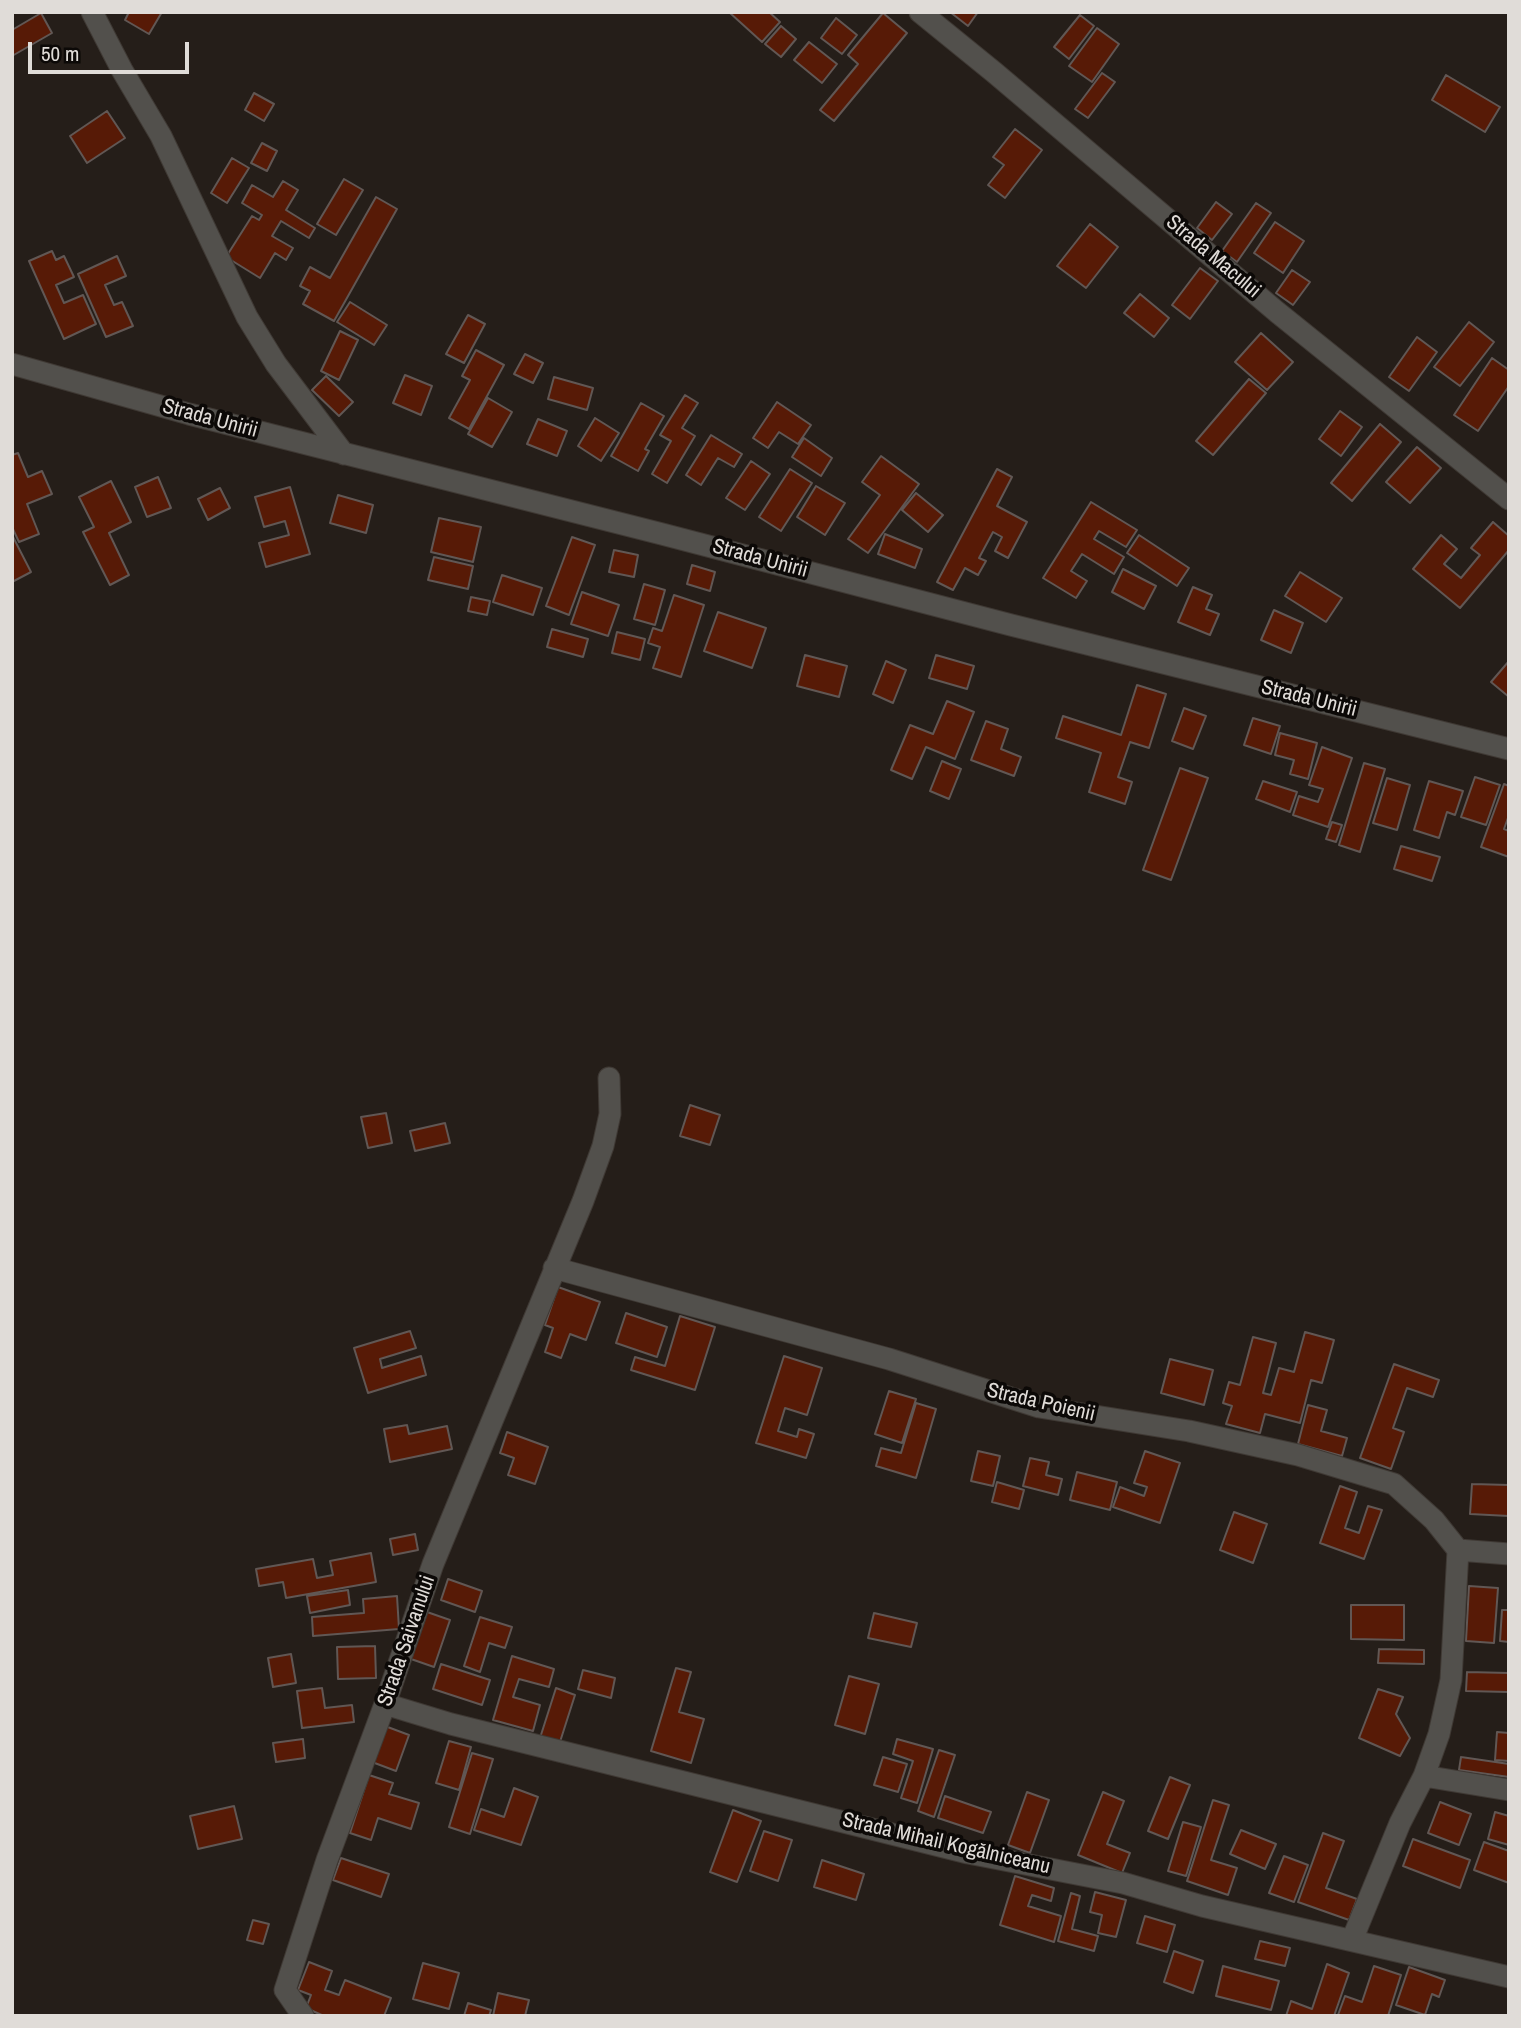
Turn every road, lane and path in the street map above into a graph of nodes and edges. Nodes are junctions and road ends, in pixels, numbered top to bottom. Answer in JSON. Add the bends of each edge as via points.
{"nodes":[{"id":1,"x":92,"y":12,"type":"edge"},
{"id":2,"x":920,"y":12,"type":"edge"},
{"id":3,"x":12,"y":364,"type":"edge"},
{"id":4,"x":344,"y":454,"type":"junction"},
{"id":5,"x":1509,"y":499,"type":"edge"},
{"id":6,"x":1509,"y":749,"type":"edge"},
{"id":7,"x":609,"y":1078,"type":"dead end"},
{"id":8,"x":554,"y":1268,"type":"junction"},
{"id":9,"x":1458,"y":1550,"type":"junction"},
{"id":10,"x":1509,"y":1554,"type":"edge"},
{"id":11,"x":385,"y":1704,"type":"junction"},
{"id":12,"x":1424,"y":1776,"type":"junction"},
{"id":13,"x":1509,"y":1790,"type":"edge"},
{"id":14,"x":1352,"y":1940,"type":"junction"},
{"id":15,"x":1509,"y":1977,"type":"edge"},
{"id":16,"x":303,"y":2016,"type":"edge"}],
"edges":[{"from":1,"to":4,"type":"street","via":[[161,136],[247,317],[283,375]]},
{"from":2,"to":5,"type":"street","name":"Strada Macului"},
{"from":3,"to":4,"type":"street","name":"Strada Unirii"},
{"from":4,"to":6,"type":"street","name":"Strada Unirii"},
{"from":7,"to":8,"type":"street","name":"Strada Saivanului","via":[[610,1114],[603,1146]]},
{"from":8,"to":9,"type":"street","name":"Strada Poienii","via":[[889,1359],[1039,1407],[1203,1434],[1298,1455],[1394,1484],[1434,1520]]},
{"from":8,"to":11,"type":"street","name":"Strada Saivanului","via":[[433,1564]]},
{"from":9,"to":10,"type":"street"},
{"from":9,"to":12,"type":"street","via":[[1451,1680]]},
{"from":11,"to":14,"type":"street","name":"Strada Mihail Kogălniceanu","via":[[968,1853],[1123,1883]]},
{"from":11,"to":16,"type":"street","name":"Strada Saivanului","via":[[285,1990]]},
{"from":12,"to":13,"type":"street"},
{"from":12,"to":14,"type":"street"},
{"from":14,"to":15,"type":"street","name":"Strada Mihail Kogălniceanu"}]}
